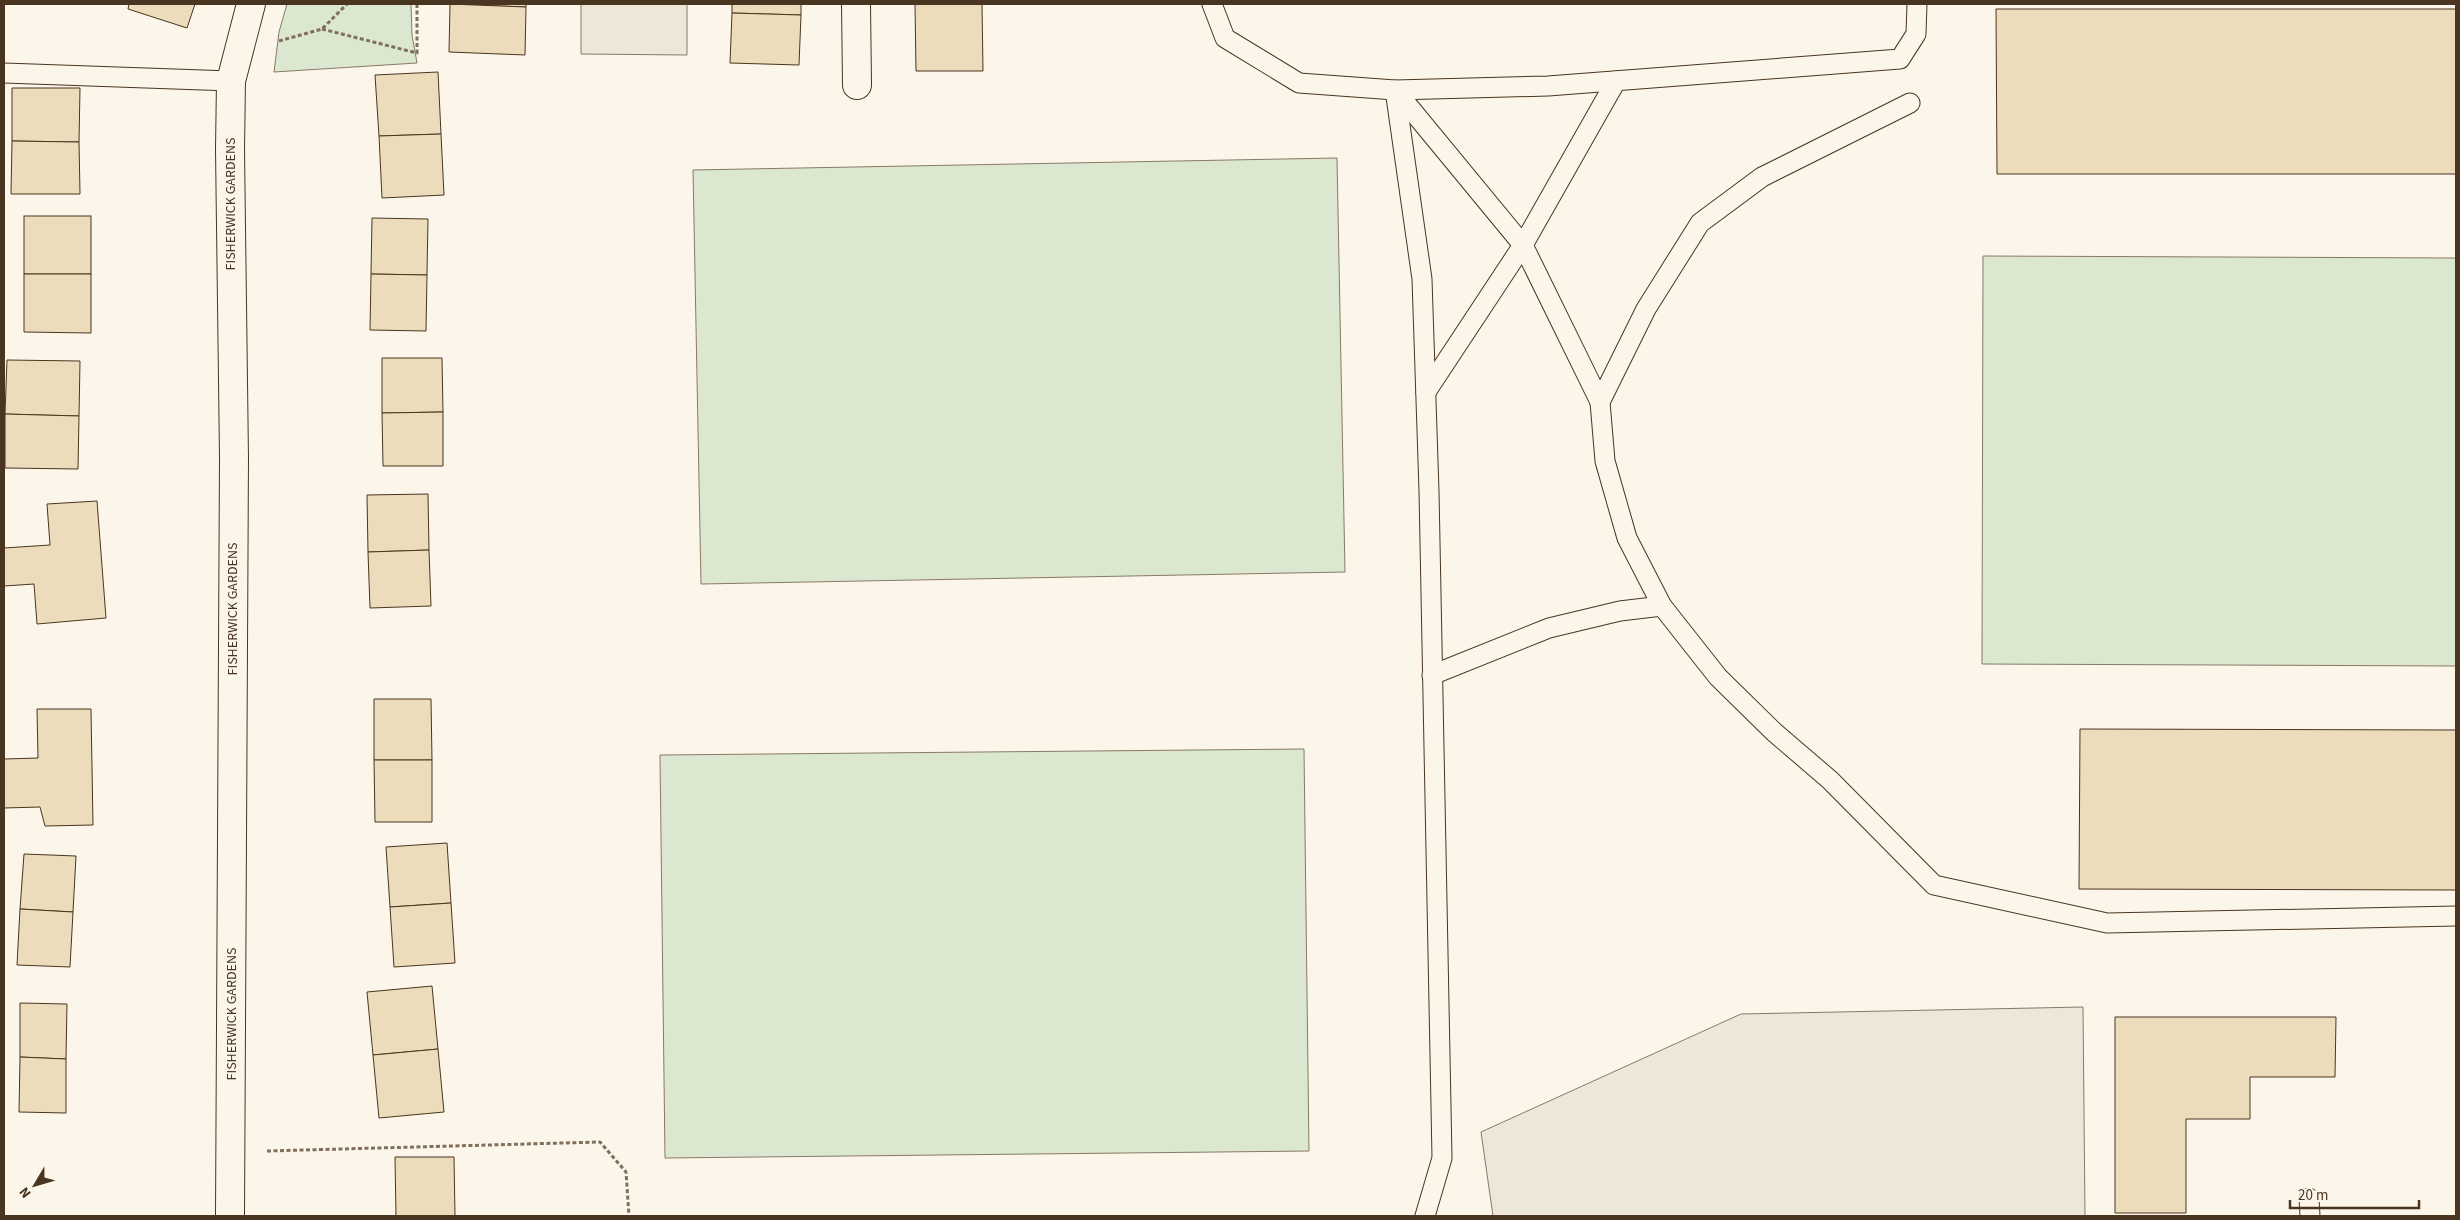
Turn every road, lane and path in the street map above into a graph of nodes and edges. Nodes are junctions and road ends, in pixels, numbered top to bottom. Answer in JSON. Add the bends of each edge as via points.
{"nodes":[{"id":1,"x":251,"y":4,"type":"edge"},
{"id":2,"x":346,"y":4,"type":"edge"},
{"id":3,"x":417,"y":4,"type":"edge"},
{"id":4,"x":856,"y":4,"type":"edge"},
{"id":5,"x":1212,"y":4,"type":"edge"},
{"id":6,"x":1917,"y":4,"type":"edge"},
{"id":7,"x":322,"y":29,"type":"junction"},
{"id":8,"x":238,"y":53,"type":"junction"},
{"id":9,"x":4,"y":73,"type":"edge"},
{"id":10,"x":231,"y":81,"type":"junction"},
{"id":11,"x":1616,"y":81,"type":"junction"},
{"id":12,"x":857,"y":85,"type":"dead end"},
{"id":13,"x":1395,"y":90,"type":"junction"},
{"id":14,"x":1910,"y":103,"type":"dead end"},
{"id":15,"x":1523,"y":246,"type":"junction"},
{"id":16,"x":1426,"y":392,"type":"junction"},
{"id":17,"x":1600,"y":402,"type":"junction"},
{"id":18,"x":1662,"y":606,"type":"junction"},
{"id":19,"x":1432,"y":675,"type":"junction"},
{"id":20,"x":2456,"y":916,"type":"edge"},
{"id":21,"x":231,"y":1152,"type":"junction"},
{"id":22,"x":230,"y":1216,"type":"edge"},
{"id":23,"x":629,"y":1216,"type":"edge"},
{"id":24,"x":1425,"y":1216,"type":"edge"}],
"edges":[{"from":1,"to":8,"type":"street","name":"FISHERWICK GARDENS"},
{"from":2,"to":7,"type":"path"},
{"from":3,"to":7,"type":"path","via":[[417,53]]},
{"from":4,"to":12,"type":"street"},
{"from":5,"to":13,"type":"lane","via":[[1225,38],[1299,82]]},
{"from":6,"to":11,"type":"lane","via":[[1916,34],[1900,59]]},
{"from":7,"to":8,"type":"path"},
{"from":8,"to":10,"type":"street","name":"FISHERWICK GARDENS"},
{"from":9,"to":10,"type":"lane"},
{"from":10,"to":21,"type":"street","name":"FISHERWICK GARDENS","via":[[234,478]]},
{"from":11,"to":13,"type":"lane"},
{"from":11,"to":15,"type":"lane"},
{"from":13,"to":15,"type":"lane"},
{"from":13,"to":16,"type":"lane","via":[[1422,279]]},
{"from":14,"to":17,"type":"lane","via":[[1762,177],[1700,223],[1646,309]]},
{"from":15,"to":16,"type":"lane"},
{"from":15,"to":17,"type":"lane"},
{"from":16,"to":19,"type":"lane"},
{"from":17,"to":18,"type":"lane","via":[[1605,461],[1627,538]]},
{"from":18,"to":19,"type":"lane","via":[[1620,611],[1549,628]]},
{"from":18,"to":20,"type":"lane","via":[[1718,677],[1774,732],[1830,780],[1934,885],[2107,923]]},
{"from":19,"to":24,"type":"lane","via":[[1442,1158]]},
{"from":21,"to":22,"type":"street","name":"FISHERWICK GARDENS"},
{"from":21,"to":23,"type":"path","via":[[600,1142],[626,1172]]}]}
